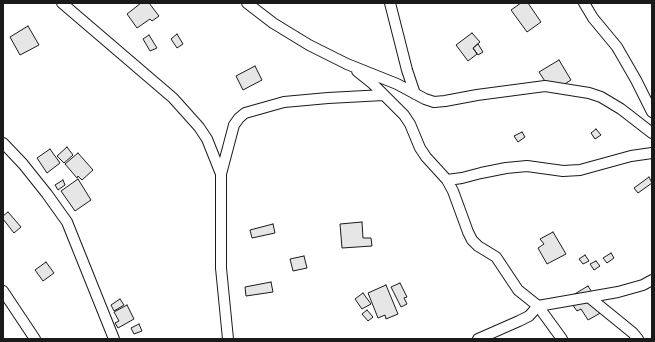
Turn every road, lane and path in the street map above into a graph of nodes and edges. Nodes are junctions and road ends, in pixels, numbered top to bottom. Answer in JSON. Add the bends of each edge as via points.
{"nodes":[{"id":1,"x":62,"y":3,"type":"edge"},
{"id":2,"x":247,"y":3,"type":"edge"},
{"id":3,"x":390,"y":3,"type":"edge"},
{"id":4,"x":584,"y":3,"type":"edge"},
{"id":5,"x":347,"y":64,"type":"junction"},
{"id":6,"x":415,"y":94,"type":"junction"},
{"id":7,"x":384,"y":95,"type":"junction"},
{"id":8,"x":652,"y":112,"type":"edge"},
{"id":9,"x":652,"y":133,"type":"edge"},
{"id":10,"x":3,"y":143,"type":"edge"},
{"id":11,"x":652,"y":153,"type":"edge"},
{"id":12,"x":221,"y":174,"type":"junction"},
{"id":13,"x":447,"y":180,"type":"junction"},
{"id":14,"x":652,"y":280,"type":"edge"},
{"id":15,"x":3,"y":291,"type":"edge"},
{"id":16,"x":590,"y":298,"type":"junction"},
{"id":17,"x":538,"y":306,"type":"junction"},
{"id":18,"x":35,"y":339,"type":"edge"},
{"id":19,"x":114,"y":339,"type":"edge"},
{"id":20,"x":228,"y":339,"type":"edge"},
{"id":21,"x":478,"y":339,"type":"edge"},
{"id":22,"x":562,"y":339,"type":"edge"},
{"id":23,"x":638,"y":339,"type":"edge"}],
"edges":[{"from":1,"to":12,"type":"street","via":[[173,98],[200,127]]},
{"from":2,"to":5,"type":"street","via":[[309,45]]},
{"from":3,"to":6,"type":"street"},
{"from":4,"to":8,"type":"street","via":[[616,47]]},
{"from":5,"to":6,"type":"street"},
{"from":5,"to":7,"type":"street"},
{"from":6,"to":9,"type":"street","via":[[434,102],[538,86],[589,93],[611,102]]},
{"from":7,"to":12,"type":"street","via":[[284,102],[245,113],[234,125]]},
{"from":7,"to":13,"type":"street","via":[[404,115],[426,157]]},
{"from":10,"to":19,"type":"street","via":[[38,182],[67,222]]},
{"from":11,"to":13,"type":"street","via":[[580,170],[563,171],[527,166]]},
{"from":12,"to":20,"type":"street","via":[[221,268]]},
{"from":13,"to":17,"type":"street","via":[[472,240],[496,257],[518,290]]},
{"from":14,"to":16,"type":"street","via":[[636,287]]},
{"from":15,"to":18,"type":"street"},
{"from":16,"to":17,"type":"street"},
{"from":16,"to":23,"type":"street"},
{"from":17,"to":21,"type":"street","via":[[529,316]]},
{"from":17,"to":22,"type":"street"}]}
